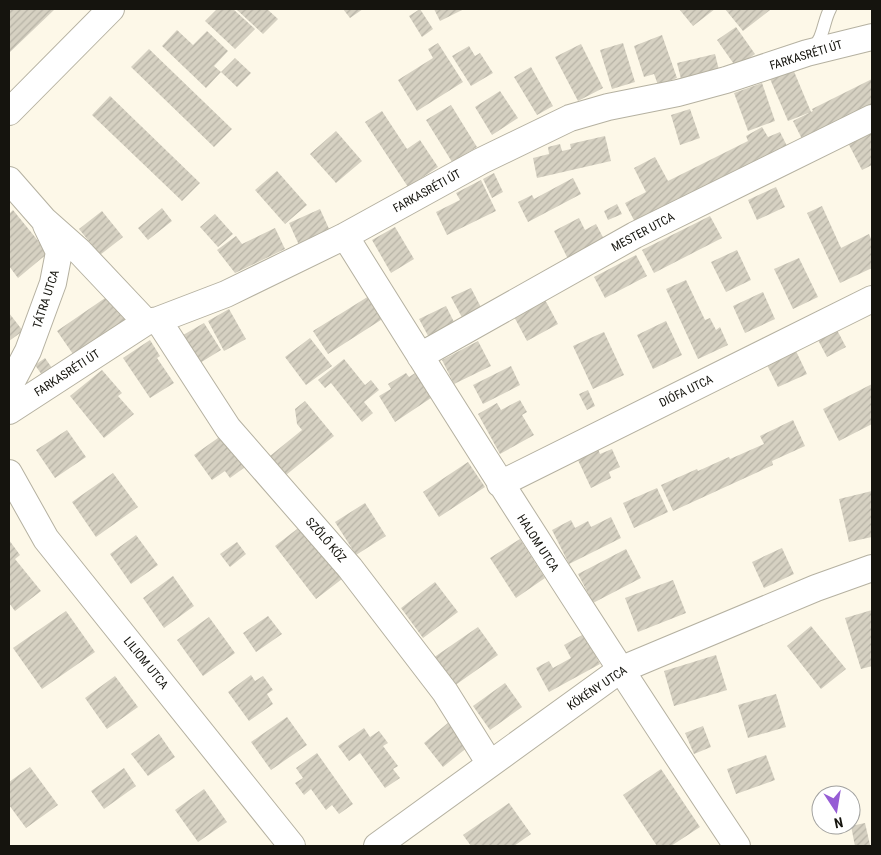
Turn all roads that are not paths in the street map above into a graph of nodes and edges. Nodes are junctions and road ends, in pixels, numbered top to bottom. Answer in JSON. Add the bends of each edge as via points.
{"nodes":[{"id":1,"x":111,"y":9,"type":"edge"},
{"id":2,"x":828,"y":10,"type":"edge"},
{"id":3,"x":872,"y":37,"type":"edge"},
{"id":4,"x":822,"y":43,"type":"junction"},
{"id":5,"x":9,"y":112,"type":"edge"},
{"id":6,"x":872,"y":118,"type":"edge"},
{"id":7,"x":9,"y":180,"type":"edge"},
{"id":8,"x":44,"y":220,"type":"junction"},
{"id":9,"x":345,"y":236,"type":"junction"},
{"id":10,"x":872,"y":299,"type":"edge"},
{"id":11,"x":152,"y":321,"type":"junction"},
{"id":12,"x":420,"y":356,"type":"junction"},
{"id":13,"x":18,"y":387,"type":"edge"},
{"id":14,"x":9,"y":411,"type":"edge"},
{"id":15,"x":9,"y":473,"type":"edge"},
{"id":16,"x":500,"y":484,"type":"junction"},
{"id":17,"x":872,"y":568,"type":"edge"},
{"id":18,"x":620,"y":670,"type":"junction"},
{"id":19,"x":490,"y":764,"type":"junction"},
{"id":20,"x":292,"y":846,"type":"edge"},
{"id":21,"x":377,"y":846,"type":"edge"},
{"id":22,"x":737,"y":846,"type":"edge"}],
"edges":[{"from":1,"to":5,"type":"street"},
{"from":2,"to":4,"type":"lane"},
{"from":3,"to":4,"type":"street","name":"FARKASRÉTI ÚT"},
{"from":4,"to":9,"type":"street","name":"FARKASRÉTI ÚT","via":[[726,80],[570,118],[481,161]]},
{"from":6,"to":12,"type":"street","name":"MESTER UTCA","via":[[635,235]]},
{"from":7,"to":8,"type":"street","name":"TÁTRA UTCA"},
{"from":8,"to":11,"type":"street","name":"TÁTRA UTCA"},
{"from":8,"to":13,"type":"street","name":"TÁTRA UTCA","via":[[59,252],[53,283]]},
{"from":9,"to":11,"type":"street","name":"FARKASRÉTI ÚT","via":[[226,294]]},
{"from":9,"to":12,"type":"street","name":"HALOM UTCA"},
{"from":10,"to":16,"type":"street","name":"DIÓFA UTCA"},
{"from":11,"to":13,"type":"street","name":"FARKASRÉTI ÚT"},
{"from":11,"to":19,"type":"street","name":"SZŐLŐ KÖZ","via":[[228,428],[350,568],[445,692]]},
{"from":12,"to":16,"type":"street","name":"HALOM UTCA"},
{"from":13,"to":14,"type":"street","name":"FARKASRÉTI ÚT"},
{"from":15,"to":20,"type":"street","name":"LILIOM UTCA","via":[[46,539]]},
{"from":16,"to":18,"type":"street","name":"HALOM UTCA"},
{"from":17,"to":18,"type":"street","name":"KÖKÉNY UTCA"},
{"from":18,"to":19,"type":"street","name":"KÖKÉNY UTCA"},
{"from":18,"to":22,"type":"street","name":"HALOM UTCA"},
{"from":19,"to":21,"type":"street","name":"KÖKÉNY UTCA"}]}
